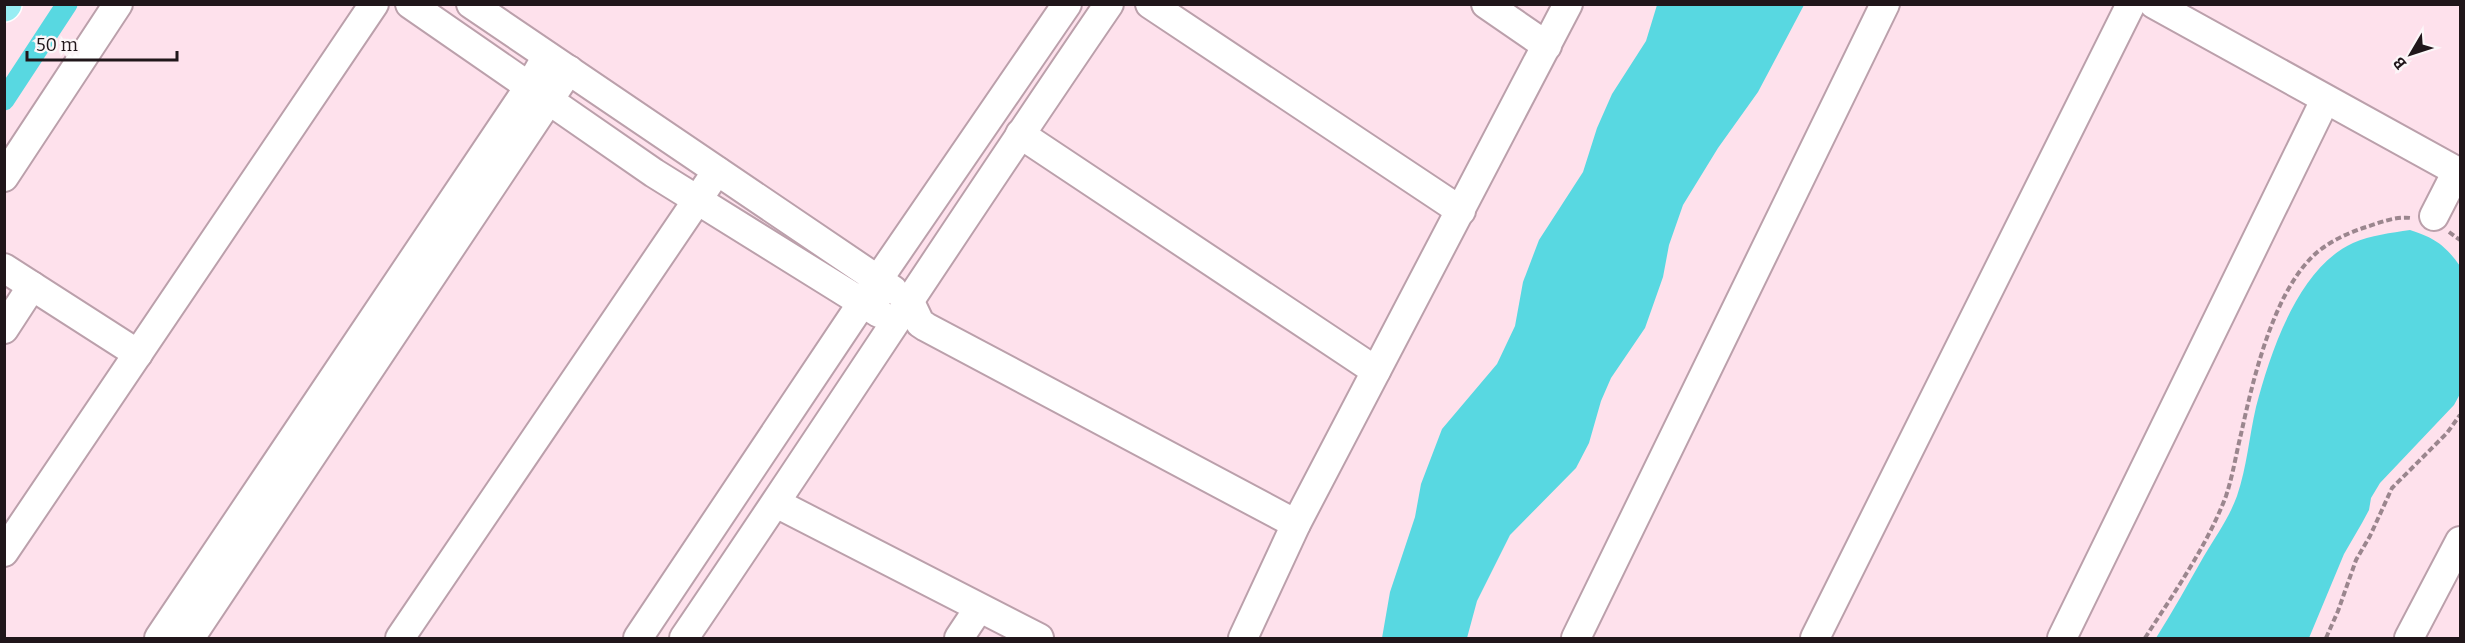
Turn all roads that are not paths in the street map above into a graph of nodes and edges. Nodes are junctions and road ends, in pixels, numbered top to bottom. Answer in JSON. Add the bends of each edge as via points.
{"nodes":[{"id":1,"x":118,"y":4,"type":"edge"},
{"id":2,"x":374,"y":4,"type":"edge"},
{"id":3,"x":410,"y":4,"type":"edge"},
{"id":4,"x":471,"y":4,"type":"edge"},
{"id":5,"x":1067,"y":4,"type":"edge"},
{"id":6,"x":1109,"y":4,"type":"edge"},
{"id":7,"x":1150,"y":4,"type":"edge"},
{"id":8,"x":1486,"y":4,"type":"edge"},
{"id":9,"x":1568,"y":4,"type":"edge"},
{"id":10,"x":1886,"y":4,"type":"edge"},
{"id":11,"x":2131,"y":4,"type":"edge"},
{"id":12,"x":2154,"y":4,"type":"edge"},
{"id":13,"x":1547,"y":46,"type":"junction"},
{"id":14,"x":558,"y":63,"type":"junction"},
{"id":15,"x":539,"y":94,"type":"junction"},
{"id":16,"x":2325,"y":100,"type":"junction"},
{"id":17,"x":1020,"y":134,"type":"junction"},
{"id":18,"x":717,"y":171,"type":"junction"},
{"id":19,"x":2459,"y":172,"type":"edge"},
{"id":20,"x":4,"y":177,"type":"edge"},
{"id":21,"x":697,"y":199,"type":"junction"},
{"id":22,"x":1461,"y":211,"type":"junction"},
{"id":23,"x":2430,"y":221,"type":"road end"},
{"id":24,"x":4,"y":268,"type":"edge"},
{"id":25,"x":32,"y":286,"type":"junction"},
{"id":26,"x":892,"y":305,"type":"junction"},
{"id":27,"x":4,"y":329,"type":"edge"},
{"id":28,"x":138,"y":354,"type":"junction"},
{"id":29,"x":1376,"y":371,"type":"junction"},
{"id":30,"x":776,"y":503,"type":"junction"},
{"id":31,"x":1296,"y":524,"type":"junction"},
{"id":32,"x":2460,"y":542,"type":"edge"},
{"id":33,"x":4,"y":552,"type":"edge"},
{"id":34,"x":196,"y":606,"type":"junction"},
{"id":35,"x":979,"y":608,"type":"junction"},
{"id":36,"x":2420,"y":635,"type":"edge"},
{"id":37,"x":1034,"y":637,"type":"edge"},
{"id":38,"x":159,"y":639,"type":"edge"},
{"id":39,"x":190,"y":639,"type":"edge"},
{"id":40,"x":400,"y":639,"type":"edge"},
{"id":41,"x":638,"y":639,"type":"edge"},
{"id":42,"x":684,"y":639,"type":"edge"},
{"id":43,"x":959,"y":639,"type":"edge"},
{"id":44,"x":1243,"y":639,"type":"edge"},
{"id":45,"x":1576,"y":639,"type":"edge"},
{"id":46,"x":1815,"y":639,"type":"edge"},
{"id":47,"x":2062,"y":639,"type":"edge"}],
"edges":[{"from":1,"to":20,"type":"street"},
{"from":2,"to":28,"type":"street"},
{"from":3,"to":15,"type":"street"},
{"from":4,"to":14,"type":"street"},
{"from":5,"to":26,"type":"street"},
{"from":6,"to":17,"type":"street"},
{"from":7,"to":22,"type":"street"},
{"from":8,"to":13,"type":"street"},
{"from":9,"to":13,"type":"street"},
{"from":10,"to":45,"type":"street"},
{"from":11,"to":46,"type":"street"},
{"from":12,"to":16,"type":"street"},
{"from":13,"to":22,"type":"street"},
{"from":14,"to":15,"type":"street"},
{"from":14,"to":18,"type":"street"},
{"from":15,"to":21,"type":"street"},
{"from":15,"to":34,"type":"street"},
{"from":16,"to":19,"type":"street"},
{"from":16,"to":47,"type":"street"},
{"from":17,"to":26,"type":"street"},
{"from":17,"to":29,"type":"street"},
{"from":18,"to":21,"type":"street"},
{"from":18,"to":26,"type":"street"},
{"from":19,"to":23,"type":"street"},
{"from":21,"to":26,"type":"street"},
{"from":21,"to":40,"type":"street"},
{"from":22,"to":29,"type":"street"},
{"from":24,"to":25,"type":"street"},
{"from":25,"to":27,"type":"street"},
{"from":25,"to":28,"type":"street"},
{"from":26,"to":30,"type":"street"},
{"from":26,"to":31,"type":"street"},
{"from":26,"to":41,"type":"street"},
{"from":28,"to":33,"type":"street"},
{"from":29,"to":31,"type":"street"},
{"from":30,"to":35,"type":"street"},
{"from":30,"to":42,"type":"street"},
{"from":31,"to":44,"type":"street"},
{"from":32,"to":36,"type":"street"},
{"from":34,"to":38,"type":"street"},
{"from":34,"to":39,"type":"street"},
{"from":35,"to":37,"type":"street"},
{"from":35,"to":43,"type":"street"}]}
